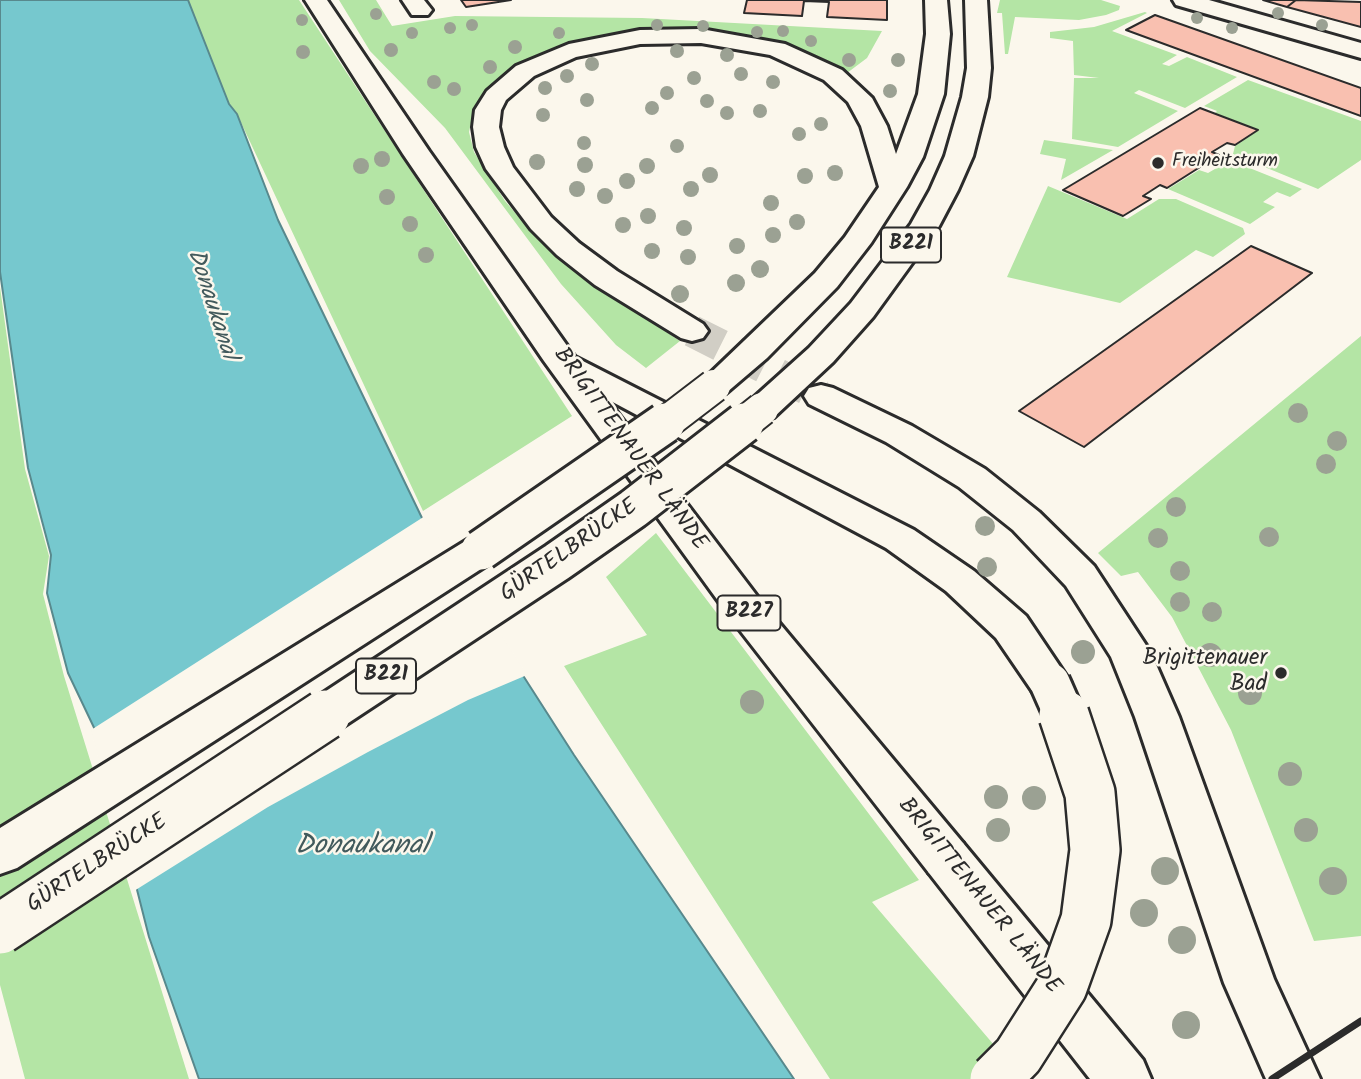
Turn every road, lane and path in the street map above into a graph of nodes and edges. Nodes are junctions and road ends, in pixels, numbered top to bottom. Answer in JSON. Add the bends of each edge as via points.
{"nodes":[{"id":1,"x":316,"y":0,"type":"edge"},
{"id":2,"x":936,"y":0,"type":"edge"},
{"id":3,"x":1184,"y":0,"type":"edge"},
{"id":4,"x":978,"y":1,"type":"edge"},
{"id":5,"x":1361,"y":51,"type":"edge"},
{"id":6,"x":893,"y":187,"type":"junction"},
{"id":7,"x":692,"y":331,"type":"tunnel mouth"},
{"id":8,"x":561,"y":361,"type":"junction"},
{"id":9,"x":821,"y":396,"type":"tunnel mouth"},
{"id":10,"x":0,"y":853,"type":"edge"},
{"id":11,"x":0,"y":929,"type":"edge"},
{"id":12,"x":995,"y":1079,"type":"edge"},
{"id":13,"x":1124,"y":1079,"type":"edge"},
{"id":14,"x":1293,"y":1079,"type":"edge"}],
"edges":[{"from":1,"to":8,"type":"main road","name":"BRIGITTENAUER LÄNDE","number":"B227"},
{"from":2,"to":6,"type":"main road","number":"B221","via":[[938,34],[928,104]]},
{"from":3,"to":5,"type":"main road"},
{"from":4,"to":11,"type":"main road","name":"GÜRTELBRÜCKE","number":"B221","bridge":true,"via":[[979,68],[959,156],[924,226],[862,310],[821,355],[762,409],[557,562]]},
{"from":6,"to":7,"type":"main road","via":[[871,118],[859,98],[833,75],[776,49],[701,36],[640,37],[569,51],[525,71],[496,96],[488,110],[485,127],[500,169],[541,223],[568,248],[616,285]]},
{"from":6,"to":10,"type":"main road","number":"B221","bridge":true,"via":[[826,280],[755,351],[631,449],[481,550]]},
{"from":8,"to":12,"type":"main road","bridge":true,"via":[[900,539],[960,581],[1011,627],[1050,683],[1073,736],[1090,793],[1095,850],[1086,920],[1062,987],[1018,1056]]},
{"from":8,"to":13,"type":"main road","name":"BRIGITTENAUER LÄNDE","number":"B227","via":[[746,610]]},
{"from":9,"to":14,"type":"main road","via":[[899,434],[972,478],[1026,521],[1080,576],[1130,653],[1250,983]]}]}
